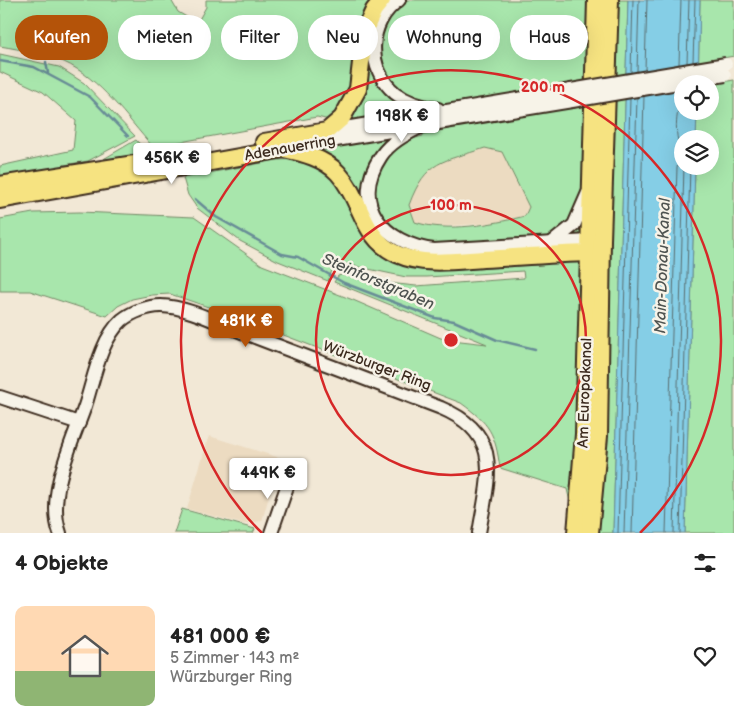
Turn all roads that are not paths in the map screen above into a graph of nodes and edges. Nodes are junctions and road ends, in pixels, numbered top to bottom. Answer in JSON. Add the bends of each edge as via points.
{"nodes":[{"id":1,"x":382,"y":0,"type":"edge"},
{"id":2,"x":399,"y":0,"type":"edge"},
{"id":3,"x":610,"y":0,"type":"edge"},
{"id":4,"x":593,"y":5,"type":"edge"},
{"id":5,"x":730,"y":69,"type":"edge"},
{"id":6,"x":571,"y":96,"type":"junction"},
{"id":7,"x":448,"y":110,"type":"junction"},
{"id":8,"x":425,"y":125,"type":"junction"},
{"id":9,"x":373,"y":128,"type":"junction"},
{"id":10,"x":327,"y":131,"type":"junction"},
{"id":11,"x":284,"y":149,"type":"junction"},
{"id":12,"x":181,"y":162,"type":"junction"},
{"id":13,"x":150,"y":167,"type":"junction"},
{"id":14,"x":591,"y":184,"type":"junction"},
{"id":15,"x":0,"y":185,"type":"edge"},
{"id":16,"x":0,"y":200,"type":"edge"},
{"id":17,"x":553,"y":242,"type":"junction"},
{"id":18,"x":595,"y":247,"type":"junction"},
{"id":19,"x":0,"y":397,"type":"edge"},
{"id":20,"x":79,"y":423,"type":"junction"},
{"id":21,"x":291,"y":475,"type":"dead end"},
{"id":22,"x":60,"y":533,"type":"edge"},
{"id":23,"x":271,"y":533,"type":"edge"},
{"id":24,"x":479,"y":533,"type":"edge"},
{"id":25,"x":576,"y":533,"type":"edge"},
{"id":26,"x":590,"y":533,"type":"edge"}],
"edges":[{"from":1,"to":10,"type":"main road","via":[[368,23],[362,45],[358,89],[342,118]]},
{"from":2,"to":7,"type":"street","via":[[381,19],[375,31],[374,59],[378,72],[384,82],[403,98]]},
{"from":3,"to":18,"type":"main road","name":"Am Europakanal"},
{"from":4,"to":14,"type":"main road","name":"Am Europakanal"},
{"from":5,"to":6,"type":"street","bridge":true},
{"from":6,"to":7,"type":"street"},
{"from":6,"to":8,"type":"street"},
{"from":7,"to":9,"type":"street"},
{"from":8,"to":9,"type":"street"},
{"from":8,"to":17,"type":"street","via":[[387,150],[370,183],[372,212],[391,236],[418,248],[434,250]]},
{"from":9,"to":10,"type":"street","name":"Adenauerring"},
{"from":9,"to":11,"type":"street","name":"Adenauerring"},
{"from":10,"to":12,"type":"main road","name":"Adenauerring"},
{"from":11,"to":12,"type":"main road","name":"Adenauerring"},
{"from":11,"to":18,"type":"main road","via":[[316,157],[338,173],[377,240],[391,251],[413,260],[448,261]]},
{"from":12,"to":13,"type":"main road","name":"Adenauerring"},
{"from":13,"to":15,"type":"main road","name":"Adenauerring"},
{"from":13,"to":16,"type":"main road","name":"Adenauerring"},
{"from":14,"to":17,"type":"street","via":[[577,220]]},
{"from":14,"to":18,"type":"main road","name":"Am Europakanal"},
{"from":17,"to":18,"type":"street"},
{"from":18,"to":25,"type":"main road","name":"Am Europakanal"},
{"from":18,"to":26,"type":"main road","name":"Am Europakanal","via":[[598,436]]},
{"from":19,"to":20,"type":"street"},
{"from":20,"to":22,"type":"street","name":"Würzburger Ring","via":[[56,490],[56,523]]},
{"from":20,"to":24,"type":"street","name":"Würzburger Ring","via":[[111,334],[123,320],[142,309],[161,306],[180,309],[441,408],[468,422],[485,445],[489,466]]},
{"from":21,"to":23,"type":"street"}]}
